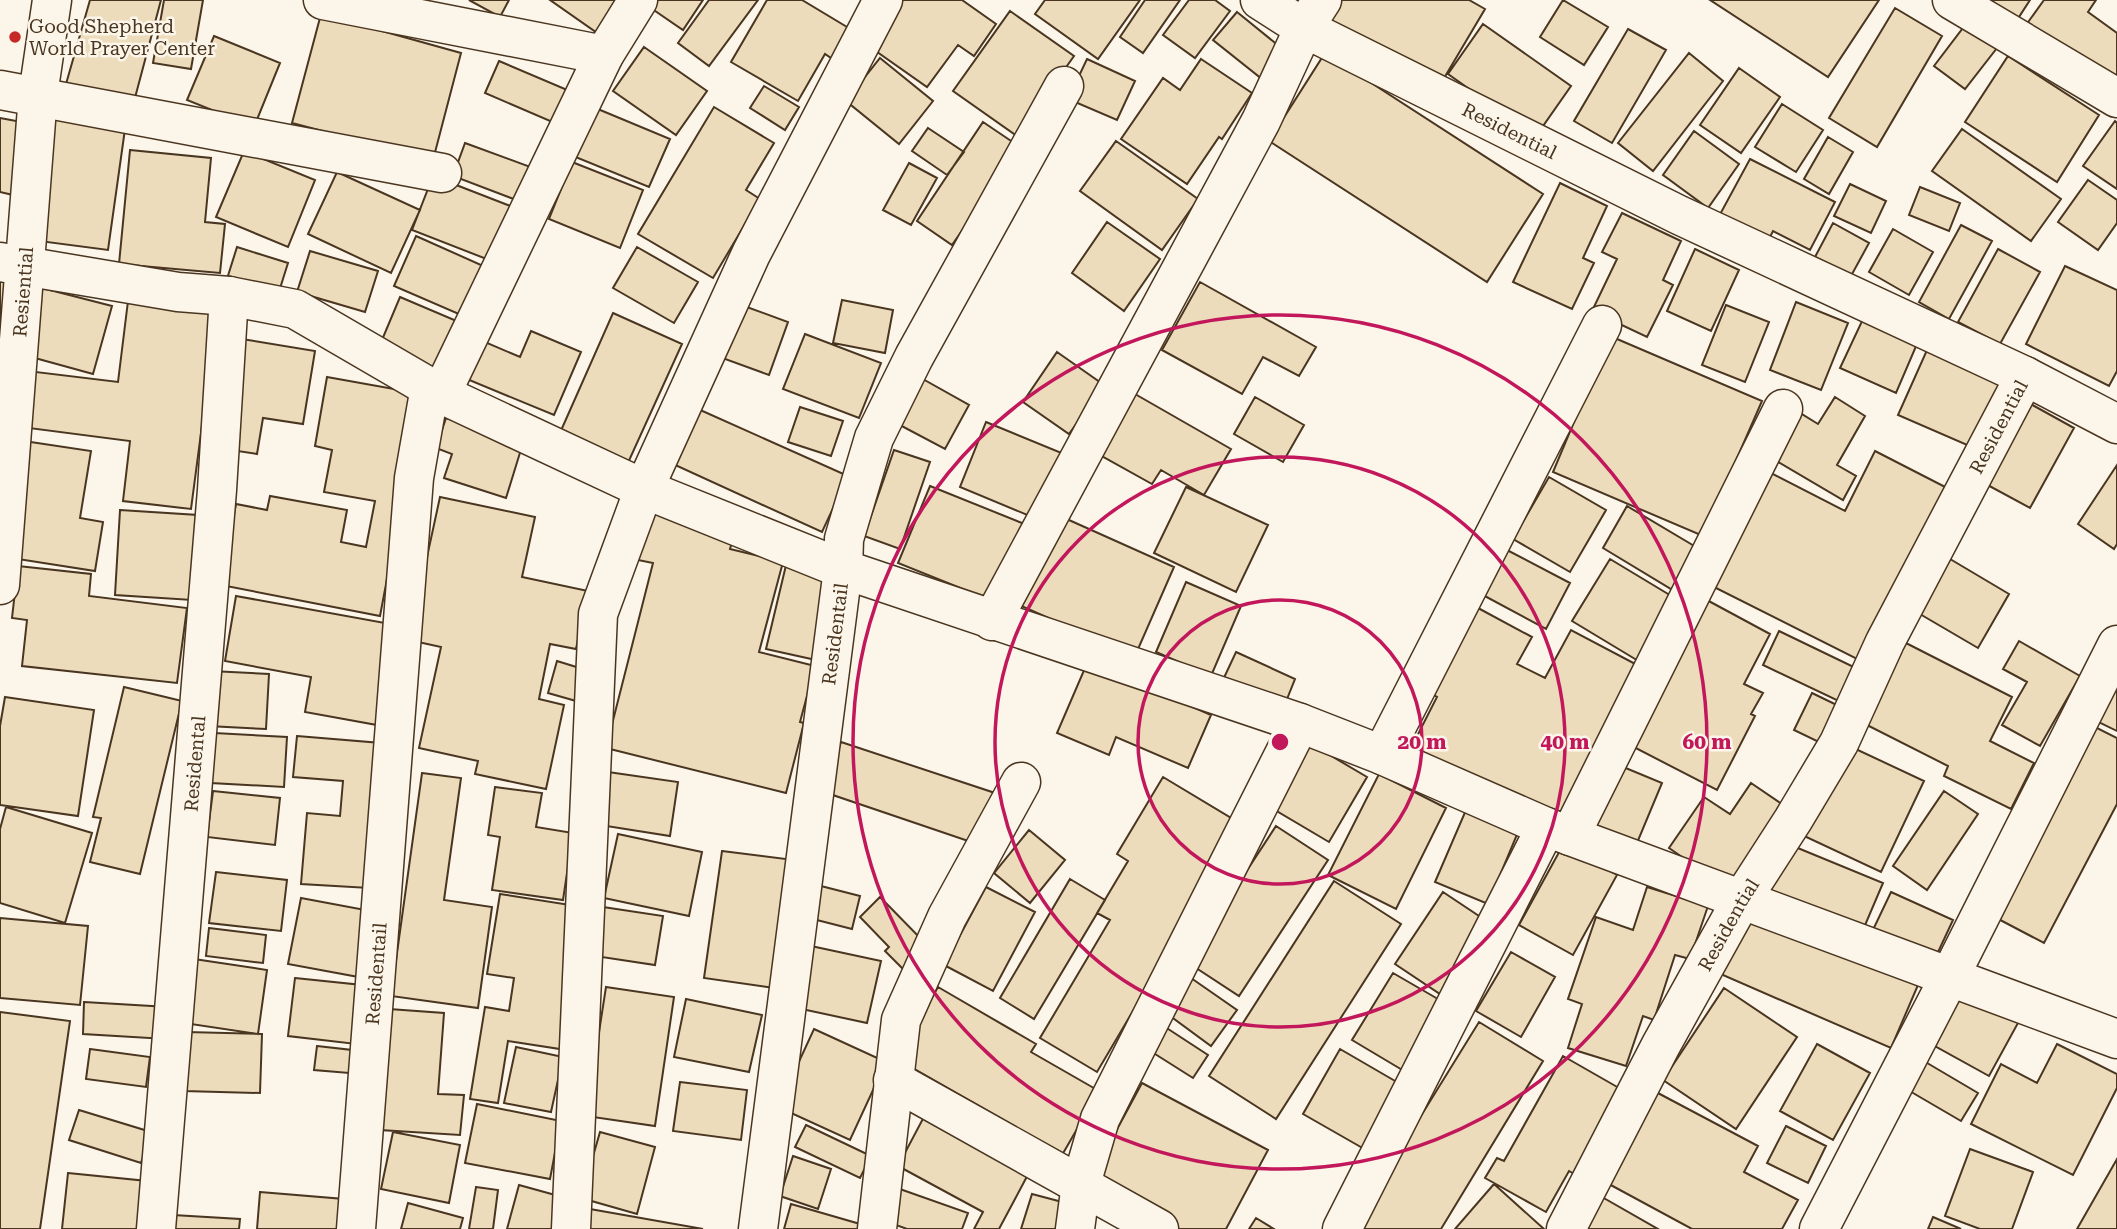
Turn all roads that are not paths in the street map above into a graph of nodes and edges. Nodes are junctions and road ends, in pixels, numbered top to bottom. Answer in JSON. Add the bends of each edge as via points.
{"nodes":[{"id":1,"x":52,"y":0,"type":"edge"},
{"id":2,"x":323,"y":0,"type":"edge"},
{"id":3,"x":638,"y":0,"type":"edge"},
{"id":4,"x":883,"y":0,"type":"edge"},
{"id":5,"x":1260,"y":0,"type":"edge"},
{"id":6,"x":1952,"y":0,"type":"edge"},
{"id":7,"x":1313,"y":14,"type":"edge"},
{"id":8,"x":604,"y":55,"type":"junction"},
{"id":9,"x":1064,"y":86,"type":"dead end"},
{"id":10,"x":0,"y":90,"type":"edge"},
{"id":11,"x":38,"y":95,"type":"junction"},
{"id":12,"x":2117,"y":97,"type":"edge"},
{"id":13,"x":442,"y":173,"type":"dead end"},
{"id":14,"x":13,"y":264,"type":"edge"},
{"id":15,"x":229,"y":296,"type":"junction"},
{"id":16,"x":1602,"y":326,"type":"dead end"},
{"id":17,"x":2025,"y":376,"type":"junction"},
{"id":18,"x":435,"y":390,"type":"junction"},
{"id":19,"x":1783,"y":410,"type":"dead end"},
{"id":20,"x":2117,"y":424,"type":"edge"},
{"id":21,"x":644,"y":489,"type":"junction"},
{"id":22,"x":844,"y":569,"type":"junction"},
{"id":23,"x":0,"y":585,"type":"edge"},
{"id":24,"x":992,"y":621,"type":"junction"},
{"id":25,"x":2117,"y":645,"type":"edge"},
{"id":26,"x":1300,"y":723,"type":"junction"},
{"id":27,"x":1382,"y":755,"type":"junction"},
{"id":28,"x":1021,"y":782,"type":"dead end"},
{"id":29,"x":1558,"y":832,"type":"junction"},
{"id":30,"x":1742,"y":899,"type":"junction"},
{"id":31,"x":1950,"y":976,"type":"junction"},
{"id":32,"x":2117,"y":1039,"type":"edge"},
{"id":33,"x":893,"y":1080,"type":"junction"},
{"id":34,"x":1081,"y":1184,"type":"junction"},
{"id":35,"x":156,"y":1229,"type":"edge"},
{"id":36,"x":356,"y":1229,"type":"edge"},
{"id":37,"x":571,"y":1229,"type":"edge"},
{"id":38,"x":758,"y":1229,"type":"edge"},
{"id":39,"x":877,"y":1229,"type":"edge"},
{"id":40,"x":1075,"y":1229,"type":"edge"},
{"id":41,"x":1159,"y":1229,"type":"edge"},
{"id":42,"x":1342,"y":1229,"type":"edge"},
{"id":43,"x":1566,"y":1229,"type":"edge"},
{"id":44,"x":1819,"y":1229,"type":"edge"}],
"edges":[{"from":1,"to":11,"type":"street","name":"Resiential"},
{"from":2,"to":8,"type":"street"},
{"from":3,"to":8,"type":"street","name":"Residentail"},
{"from":4,"to":21,"type":"street","via":[[751,254]]},
{"from":5,"to":7,"type":"street","name":"Residential"},
{"from":6,"to":12,"type":"street"},
{"from":7,"to":17,"type":"street","name":"Residential","via":[[1679,215]]},
{"from":7,"to":24,"type":"street","via":[[1261,121]]},
{"from":8,"to":18,"type":"street","name":"Residentail"},
{"from":9,"to":22,"type":"street","name":"Residentail","via":[[874,438],[844,539]]},
{"from":10,"to":11,"type":"street"},
{"from":11,"to":13,"type":"street"},
{"from":11,"to":14,"type":"street","name":"Resiential"},
{"from":14,"to":15,"type":"street","via":[[178,292]]},
{"from":14,"to":23,"type":"street","name":"Resiential"},
{"from":15,"to":18,"type":"street","via":[[295,309]]},
{"from":15,"to":35,"type":"street","name":"Residental"},
{"from":16,"to":27,"type":"street"},
{"from":17,"to":20,"type":"street"},
{"from":17,"to":30,"type":"street","name":"Residential","via":[[1885,642],[1839,743]]},
{"from":18,"to":21,"type":"street"},
{"from":18,"to":36,"type":"street","name":"Residentail","via":[[414,478]]},
{"from":19,"to":29,"type":"street"},
{"from":21,"to":22,"type":"street"},
{"from":21,"to":37,"type":"street","via":[[598,614]]},
{"from":22,"to":24,"type":"street"},
{"from":22,"to":38,"type":"street","name":"Residentail"},
{"from":24,"to":26,"type":"street"},
{"from":25,"to":31,"type":"street"},
{"from":26,"to":27,"type":"street"},
{"from":26,"to":34,"type":"street","via":[[1100,1119]]},
{"from":27,"to":29,"type":"street"},
{"from":28,"to":33,"type":"street","via":[[947,916],[901,1020]]},
{"from":29,"to":30,"type":"street"},
{"from":29,"to":42,"type":"street"},
{"from":30,"to":31,"type":"street"},
{"from":30,"to":43,"type":"street","name":"Residential"},
{"from":31,"to":32,"type":"street"},
{"from":31,"to":44,"type":"street"},
{"from":33,"to":34,"type":"street"},
{"from":33,"to":39,"type":"street"},
{"from":34,"to":40,"type":"street"},
{"from":34,"to":41,"type":"street"}]}
